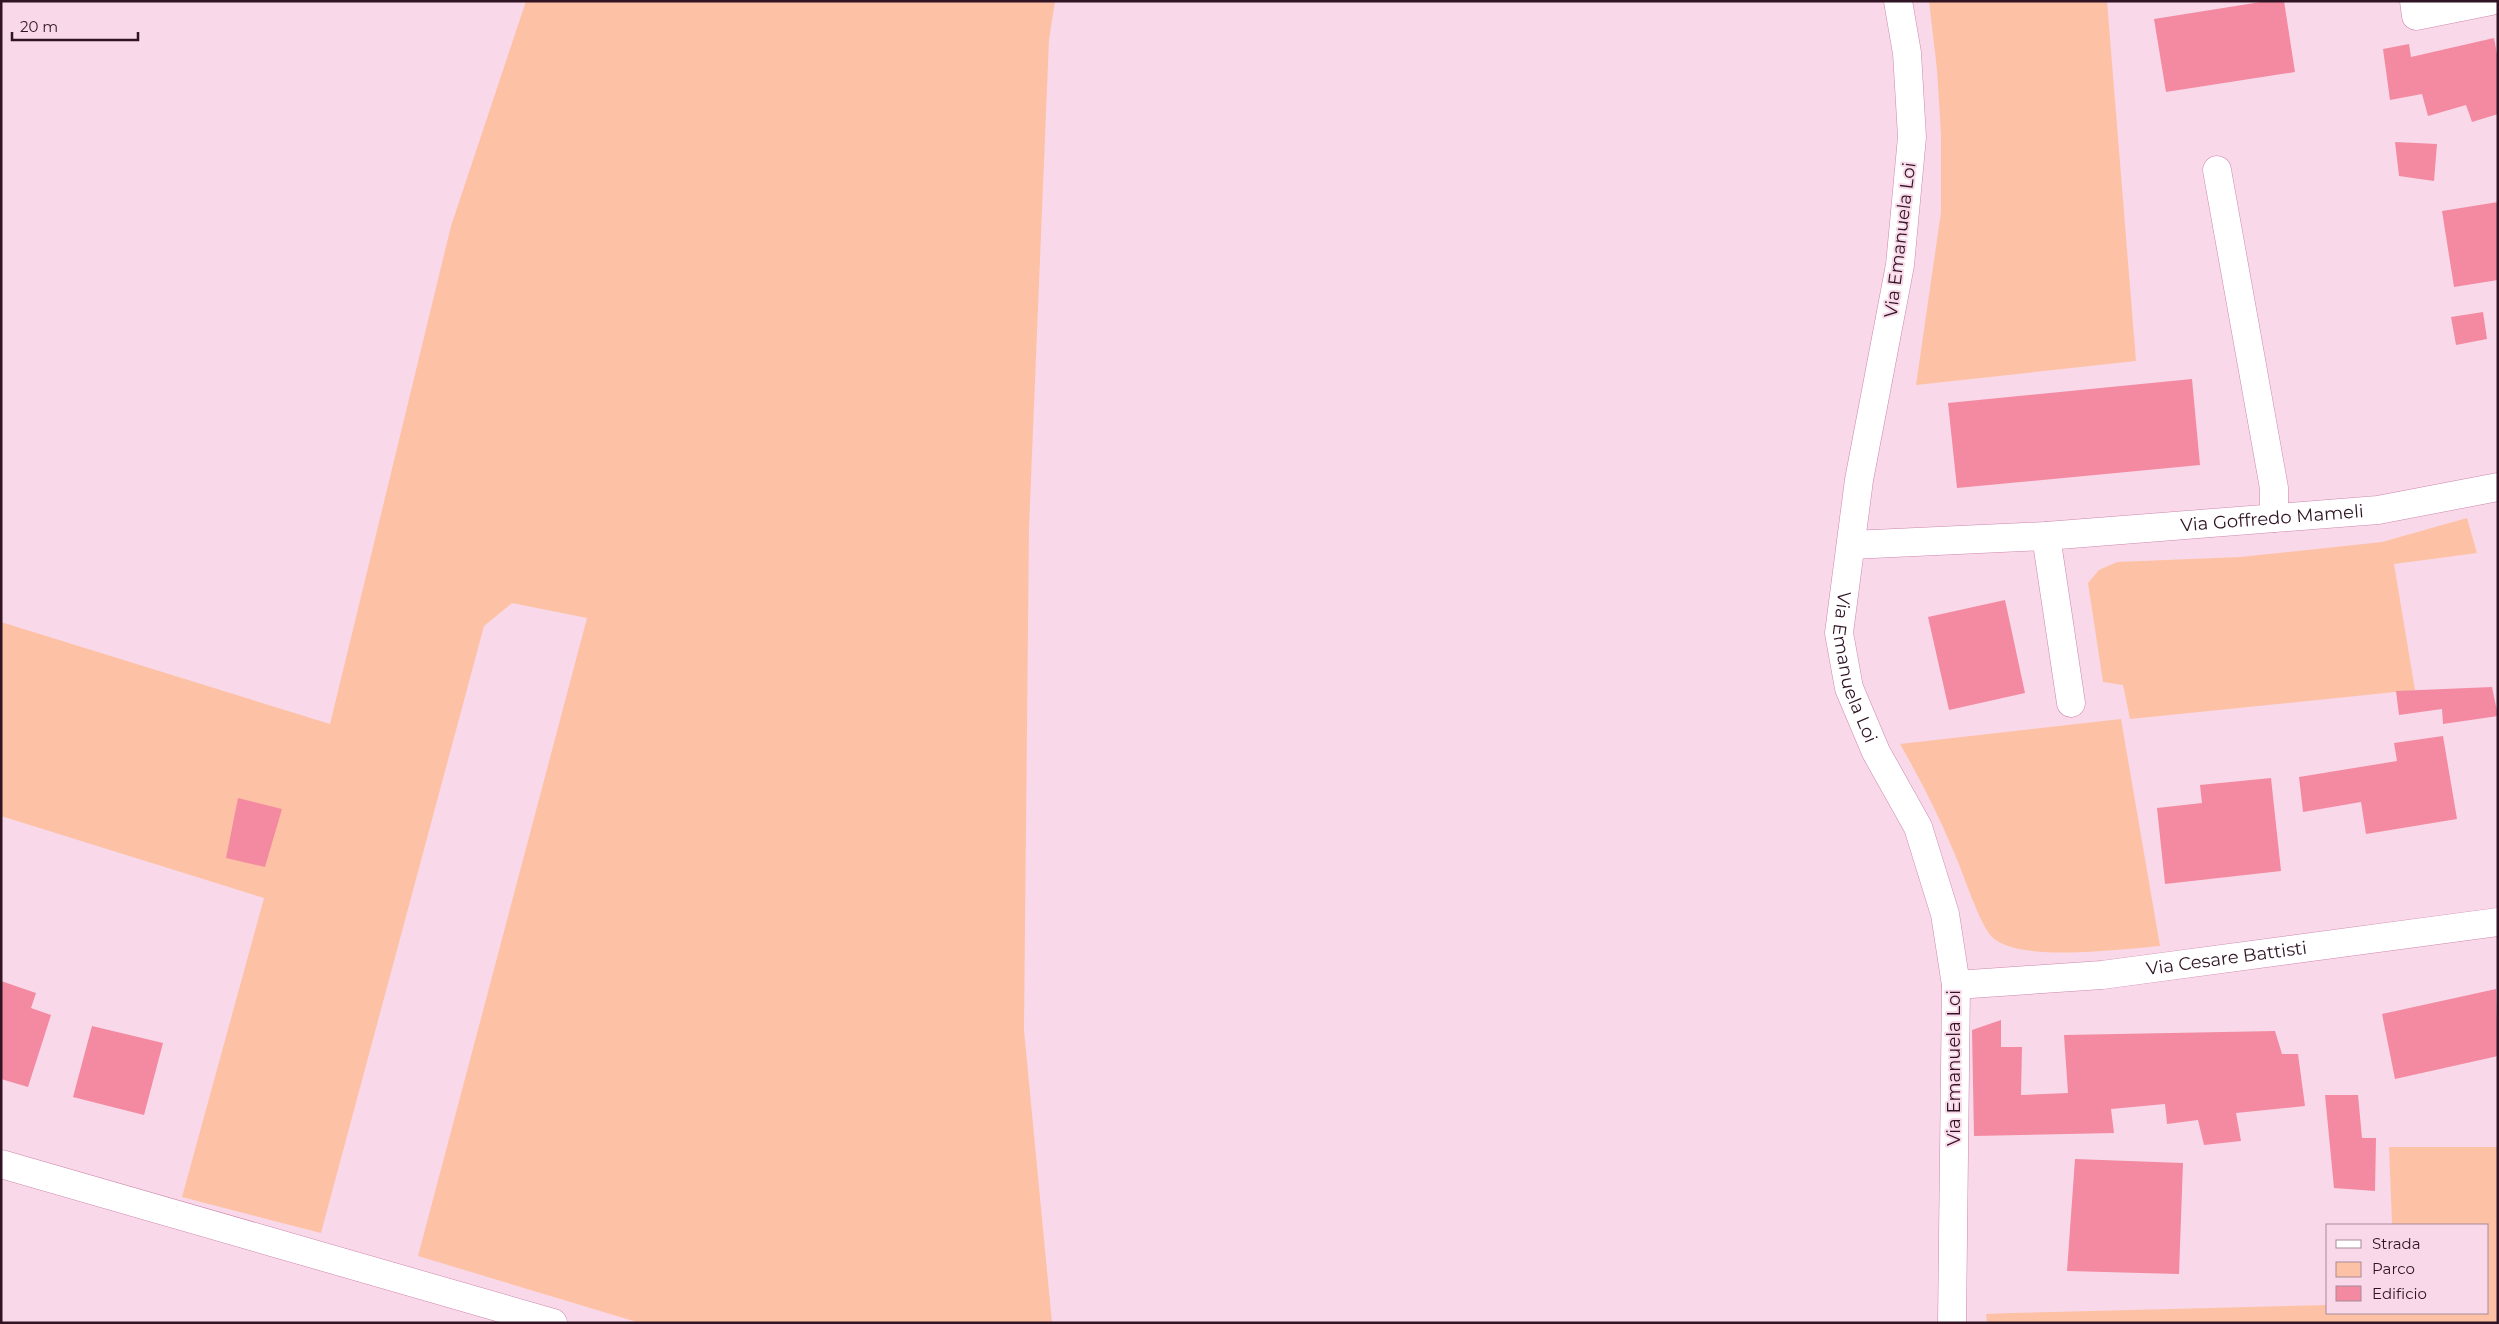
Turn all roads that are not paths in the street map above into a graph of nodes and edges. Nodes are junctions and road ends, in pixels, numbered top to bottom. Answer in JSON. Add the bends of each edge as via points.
{"nodes":[{"id":1,"x":1898,"y":1,"type":"edge"},
{"id":2,"x":2491,"y":1,"type":"edge"},
{"id":3,"x":2415,"y":9,"type":"edge"},
{"id":4,"x":2217,"y":170,"type":"dead end"},
{"id":5,"x":2498,"y":487,"type":"edge"},
{"id":6,"x":2274,"y":518,"type":"junction"},
{"id":7,"x":2046,"y":536,"type":"junction"},
{"id":8,"x":1851,"y":545,"type":"junction"},
{"id":9,"x":2071,"y":703,"type":"dead end"},
{"id":10,"x":2498,"y":922,"type":"edge"},
{"id":11,"x":1956,"y":985,"type":"junction"},
{"id":12,"x":1,"y":1164,"type":"edge"},
{"id":13,"x":553,"y":1323,"type":"edge"},
{"id":14,"x":1952,"y":1323,"type":"edge"}],
"edges":[{"from":1,"to":8,"type":"street","name":"Via Emanuela Loi","via":[[1907,53],[1912,137],[1900,265],[1859,480]]},
{"from":2,"to":3,"type":"street"},
{"from":4,"to":6,"type":"street","via":[[2274,488]]},
{"from":5,"to":6,"type":"street","name":"Via Goffredo Mameli","via":[[2378,510]]},
{"from":6,"to":7,"type":"street","name":"Via Goffredo Mameli"},
{"from":7,"to":8,"type":"street","name":"Via Goffredo Mameli"},
{"from":7,"to":9,"type":"street"},
{"from":8,"to":11,"type":"street","name":"Via Emanuela Loi","via":[[1839,633],[1849,688],[1876,752],[1918,827],[1945,914]]},
{"from":10,"to":11,"type":"street","name":"Via Cesare Battisti","via":[[2102,975]]},
{"from":11,"to":14,"type":"street","name":"Via Emanuela Loi"},
{"from":12,"to":13,"type":"street"}]}
